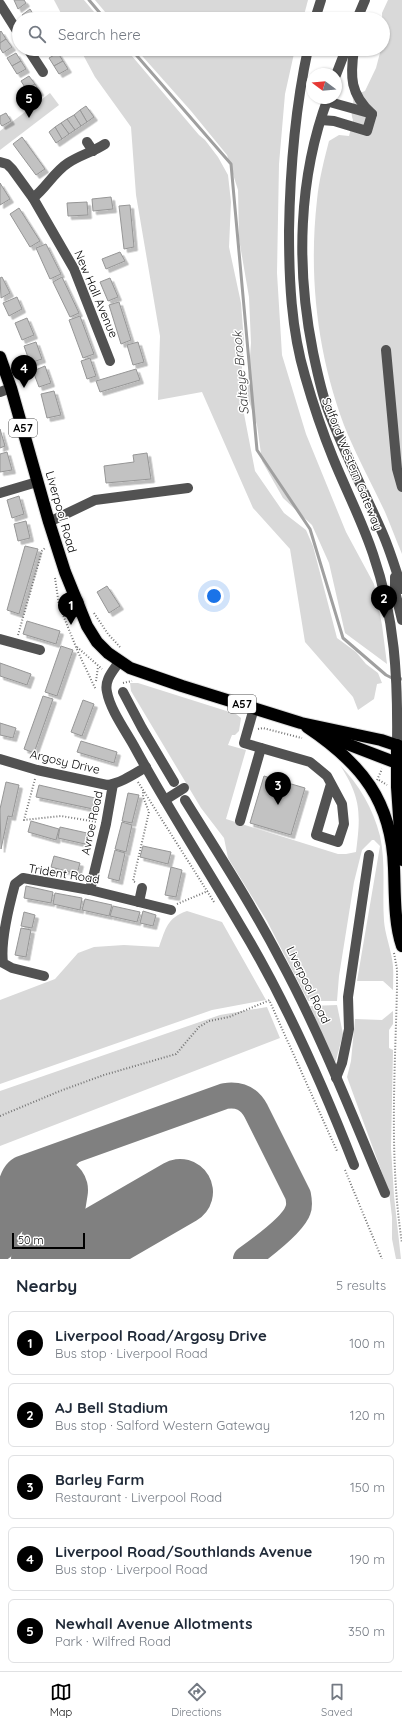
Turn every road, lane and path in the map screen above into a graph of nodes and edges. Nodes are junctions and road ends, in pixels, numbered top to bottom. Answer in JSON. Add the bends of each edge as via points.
{"nodes":[{"id":1,"x":321,"y":0,"type":"edge"},
{"id":2,"x":365,"y":0,"type":"edge"},
{"id":3,"x":0,"y":4,"type":"edge"},
{"id":4,"x":317,"y":12,"type":"edge"},
{"id":5,"x":360,"y":12,"type":"edge"},
{"id":6,"x":12,"y":23,"type":"edge"},
{"id":7,"x":33,"y":56,"type":"edge"},
{"id":8,"x":307,"y":56,"type":"edge"},
{"id":9,"x":343,"y":56,"type":"edge"},
{"id":10,"x":353,"y":56,"type":"edge"},
{"id":11,"x":339,"y":68,"type":"edge"},
{"id":12,"x":43,"y":72,"type":"dead end"},
{"id":13,"x":326,"y":104,"type":"edge"},
{"id":14,"x":340,"y":104,"type":"edge"},
{"id":15,"x":372,"y":114,"type":"junction"},
{"id":16,"x":321,"y":120,"type":"junction"},
{"id":17,"x":87,"y":142,"type":"dead end"},
{"id":18,"x":105,"y":144,"type":"dead end"},
{"id":19,"x":93,"y":151,"type":"junction"},
{"id":20,"x":0,"y":162,"type":"edge"},
{"id":21,"x":33,"y":198,"type":"junction"},
{"id":22,"x":386,"y":350,"type":"dead end"},
{"id":23,"x":0,"y":357,"type":"edge"},
{"id":24,"x":110,"y":361,"type":"dead end"},
{"id":25,"x":12,"y":388,"type":"junction"},
{"id":26,"x":0,"y":392,"type":"edge"},
{"id":27,"x":37,"y":482,"type":"junction"},
{"id":28,"x":402,"y":487,"type":"edge"},
{"id":29,"x":188,"y":488,"type":"dead end"},
{"id":30,"x":0,"y":493,"type":"edge"},
{"id":31,"x":49,"y":522,"type":"junction"},
{"id":32,"x":46,"y":547,"type":"dead end"},
{"id":33,"x":394,"y":565,"type":"junction"},
{"id":34,"x":55,"y":576,"type":"dead end"},
{"id":35,"x":402,"y":589,"type":"edge"},
{"id":36,"x":93,"y":610,"type":"dead end"},
{"id":37,"x":402,"y":620,"type":"edge"},
{"id":38,"x":0,"y":639,"type":"edge"},
{"id":39,"x":16,"y":643,"type":"junction"},
{"id":40,"x":76,"y":646,"type":"junction"},
{"id":41,"x":121,"y":648,"type":"dead end"},
{"id":42,"x":40,"y":650,"type":"dead end"},
{"id":43,"x":119,"y":662,"type":"junction"},
{"id":44,"x":98,"y":667,"type":"dead end"},
{"id":45,"x":98,"y":692,"type":"dead end"},
{"id":46,"x":123,"y":692,"type":"dead end"},
{"id":47,"x":254,"y":708,"type":"junction"},
{"id":48,"x":302,"y":723,"type":"junction"},
{"id":49,"x":254,"y":728,"type":"dead end"},
{"id":50,"x":307,"y":739,"type":"dead end"},
{"id":51,"x":400,"y":746,"type":"edge"},
{"id":52,"x":261,"y":748,"type":"junction"},
{"id":53,"x":0,"y":759,"type":"edge"},
{"id":54,"x":400,"y":764,"type":"edge"},
{"id":55,"x":146,"y":768,"type":"junction"},
{"id":56,"x":37,"y":770,"type":"junction"},
{"id":57,"x":138,"y":782,"type":"dead end"},
{"id":58,"x":174,"y":782,"type":"dead end"},
{"id":59,"x":113,"y":784,"type":"junction"},
{"id":60,"x":332,"y":784,"type":"junction"},
{"id":61,"x":184,"y":788,"type":"dead end"},
{"id":62,"x":143,"y":789,"type":"junction"},
{"id":63,"x":165,"y":800,"type":"junction"},
{"id":64,"x":185,"y":800,"type":"dead end"},
{"id":65,"x":240,"y":821,"type":"dead end"},
{"id":66,"x":106,"y":824,"type":"junction"},
{"id":67,"x":370,"y":855,"type":"dead end"},
{"id":68,"x":402,"y":860,"type":"edge"},
{"id":69,"x":216,"y":885,"type":"junction"},
{"id":70,"x":142,"y":888,"type":"joint"},
{"id":71,"x":90,"y":890,"type":"junction"},
{"id":72,"x":207,"y":892,"type":"junction"},
{"id":73,"x":139,"y":902,"type":"junction"},
{"id":74,"x":216,"y":905,"type":"dead end"},
{"id":75,"x":171,"y":910,"type":"joint"},
{"id":76,"x":398,"y":948,"type":"edge"},
{"id":77,"x":44,"y":976,"type":"dead end"},
{"id":78,"x":278,"y":993,"type":"junction"},
{"id":79,"x":269,"y":1000,"type":"junction"},
{"id":80,"x":336,"y":1078,"type":"junction"},
{"id":81,"x":343,"y":1094,"type":"junction"},
{"id":82,"x":330,"y":1103,"type":"junction"},
{"id":83,"x":0,"y":1116,"type":"edge"},
{"id":84,"x":338,"y":1154,"type":"dead end"},
{"id":85,"x":349,"y":1166,"type":"joint"},
{"id":86,"x":385,"y":1193,"type":"dead end"},
{"id":87,"x":402,"y":1243,"type":"edge"},
{"id":88,"x":382,"y":1259,"type":"edge"}],
"edges":[{"from":1,"to":4,"type":"street"},
{"from":2,"to":5,"type":"street"},
{"from":3,"to":6,"type":"street"},
{"from":7,"to":12,"type":"street"},
{"from":8,"to":51,"type":"street","name":"Salford Western Gateway","via":[[298,99],[291,160],[290,281],[295,331],[304,375],[317,417],[373,554],[388,608],[396,666]]},
{"from":9,"to":11,"type":"street"},
{"from":10,"to":15,"type":"street","via":[[353,84],[356,95]]},
{"from":13,"to":16,"type":"street","name":"Salford Western Gateway"},
{"from":14,"to":15,"type":"street"},
{"from":15,"to":16,"type":"street","via":[[367,131],[334,121]]},
{"from":16,"to":33,"type":"street","name":"Salford Western Gateway","via":[[310,160],[303,214],[306,319],[327,409]]},
{"from":17,"to":19,"type":"street"},
{"from":18,"to":19,"type":"street"},
{"from":19,"to":21,"type":"street","via":[[68,163]]},
{"from":20,"to":21,"type":"street","name":"New Hall Avenue","via":[[12,169]]},
{"from":21,"to":24,"type":"street","name":"New Hall Avenue","via":[[74,269]]},
{"from":22,"to":28,"type":"street","via":[[397,469]]},
{"from":23,"to":25,"type":"highway","name":"Liverpool Road","number":"A57"},
{"from":25,"to":26,"type":"street"},
{"from":25,"to":27,"type":"highway","name":"Liverpool Road","number":"A57"},
{"from":27,"to":30,"type":"street"},
{"from":27,"to":31,"type":"highway","name":"Liverpool Road","number":"A57"},
{"from":29,"to":31,"type":"street","via":[[96,500]]},
{"from":31,"to":43,"type":"highway","name":"Liverpool Road","number":"A57","via":[[65,572],[87,626],[97,642]]},
{"from":32,"to":39,"type":"path","via":[[42,551]]},
{"from":33,"to":35,"type":"street","name":"Salford Western Gateway"},
{"from":33,"to":37,"type":"street","via":[[395,591]]},
{"from":34,"to":40,"type":"path","via":[[59,605]]},
{"from":36,"to":41,"type":"path","via":[[104,629]]},
{"from":38,"to":39,"type":"street"},
{"from":39,"to":42,"type":"street"},
{"from":40,"to":44,"type":"path"},
{"from":40,"to":45,"type":"path"},
{"from":43,"to":47,"type":"highway","name":"Liverpool Road","number":"A57","via":[[142,673]]},
{"from":43,"to":55,"type":"street","via":[[108,680],[106,691]]},
{"from":46,"to":58,"type":"street"},
{"from":47,"to":48,"type":"highway","name":"Liverpool Road","number":"A57"},
{"from":47,"to":52,"type":"street","via":[[244,743]]},
{"from":48,"to":51,"type":"highway","name":"Liverpool Road","number":"A57"},
{"from":48,"to":54,"type":"highway","name":"Liverpool Road","number":"A57","via":[[341,743]]},
{"from":48,"to":76,"type":"highway","number":"A57","via":[[355,766],[380,803],[391,833],[394,854]]},
{"from":49,"to":50,"type":"path"},
{"from":51,"to":54,"type":"highway"},
{"from":52,"to":60,"type":"street","via":[[310,762],[327,776]]},
{"from":52,"to":65,"type":"street"},
{"from":53,"to":56,"type":"street","name":"Argosy Drive"},
{"from":54,"to":68,"type":"highway"},
{"from":55,"to":59,"type":"street","name":"Argosy Drive"},
{"from":55,"to":63,"type":"street"},
{"from":56,"to":59,"type":"street","name":"Argosy Drive","via":[[101,784]]},
{"from":56,"to":66,"type":"path","via":[[24,820],[61,816]]},
{"from":57,"to":62,"type":"path"},
{"from":59,"to":66,"type":"street","name":"Avroe Road"},
{"from":60,"to":60,"type":"street","via":[[342,804],[344,824],[338,842],[316,835]]},
{"from":61,"to":63,"type":"street"},
{"from":62,"to":70,"type":"path","via":[[143,797],[149,812],[133,881]]},
{"from":62,"to":72,"type":"path"},
{"from":63,"to":69,"type":"street"},
{"from":64,"to":80,"type":"street","name":"Liverpool Road","via":[[282,961]]},
{"from":66,"to":71,"type":"street","name":"Avroe Road"},
{"from":67,"to":80,"type":"street","via":[[348,996],[349,1030]]},
{"from":69,"to":72,"type":"path"},
{"from":69,"to":78,"type":"street"},
{"from":70,"to":73,"type":"street"},
{"from":71,"to":73,"type":"street","name":"Trident Road"},
{"from":71,"to":77,"type":"street","name":"Trident Road","via":[[23,878],[15,884],[0,954],[3,963],[12,968]]},
{"from":72,"to":74,"type":"path"},
{"from":72,"to":75,"type":"path","via":[[174,905]]},
{"from":73,"to":75,"type":"street","name":"Trident Road"},
{"from":76,"to":87,"type":"path","via":[[394,1154]]},
{"from":78,"to":79,"type":"path"},
{"from":78,"to":82,"type":"street"},
{"from":79,"to":83,"type":"path","via":[[229,1017],[209,1021],[199,1027],[176,1054],[97,1077]]},
{"from":79,"to":84,"type":"path"},
{"from":80,"to":81,"type":"street","name":"Liverpool Road"},
{"from":81,"to":82,"type":"street"},
{"from":81,"to":86,"type":"street","name":"Liverpool Road"},
{"from":82,"to":85,"type":"street"},
{"from":85,"to":88,"type":"path"}]}
